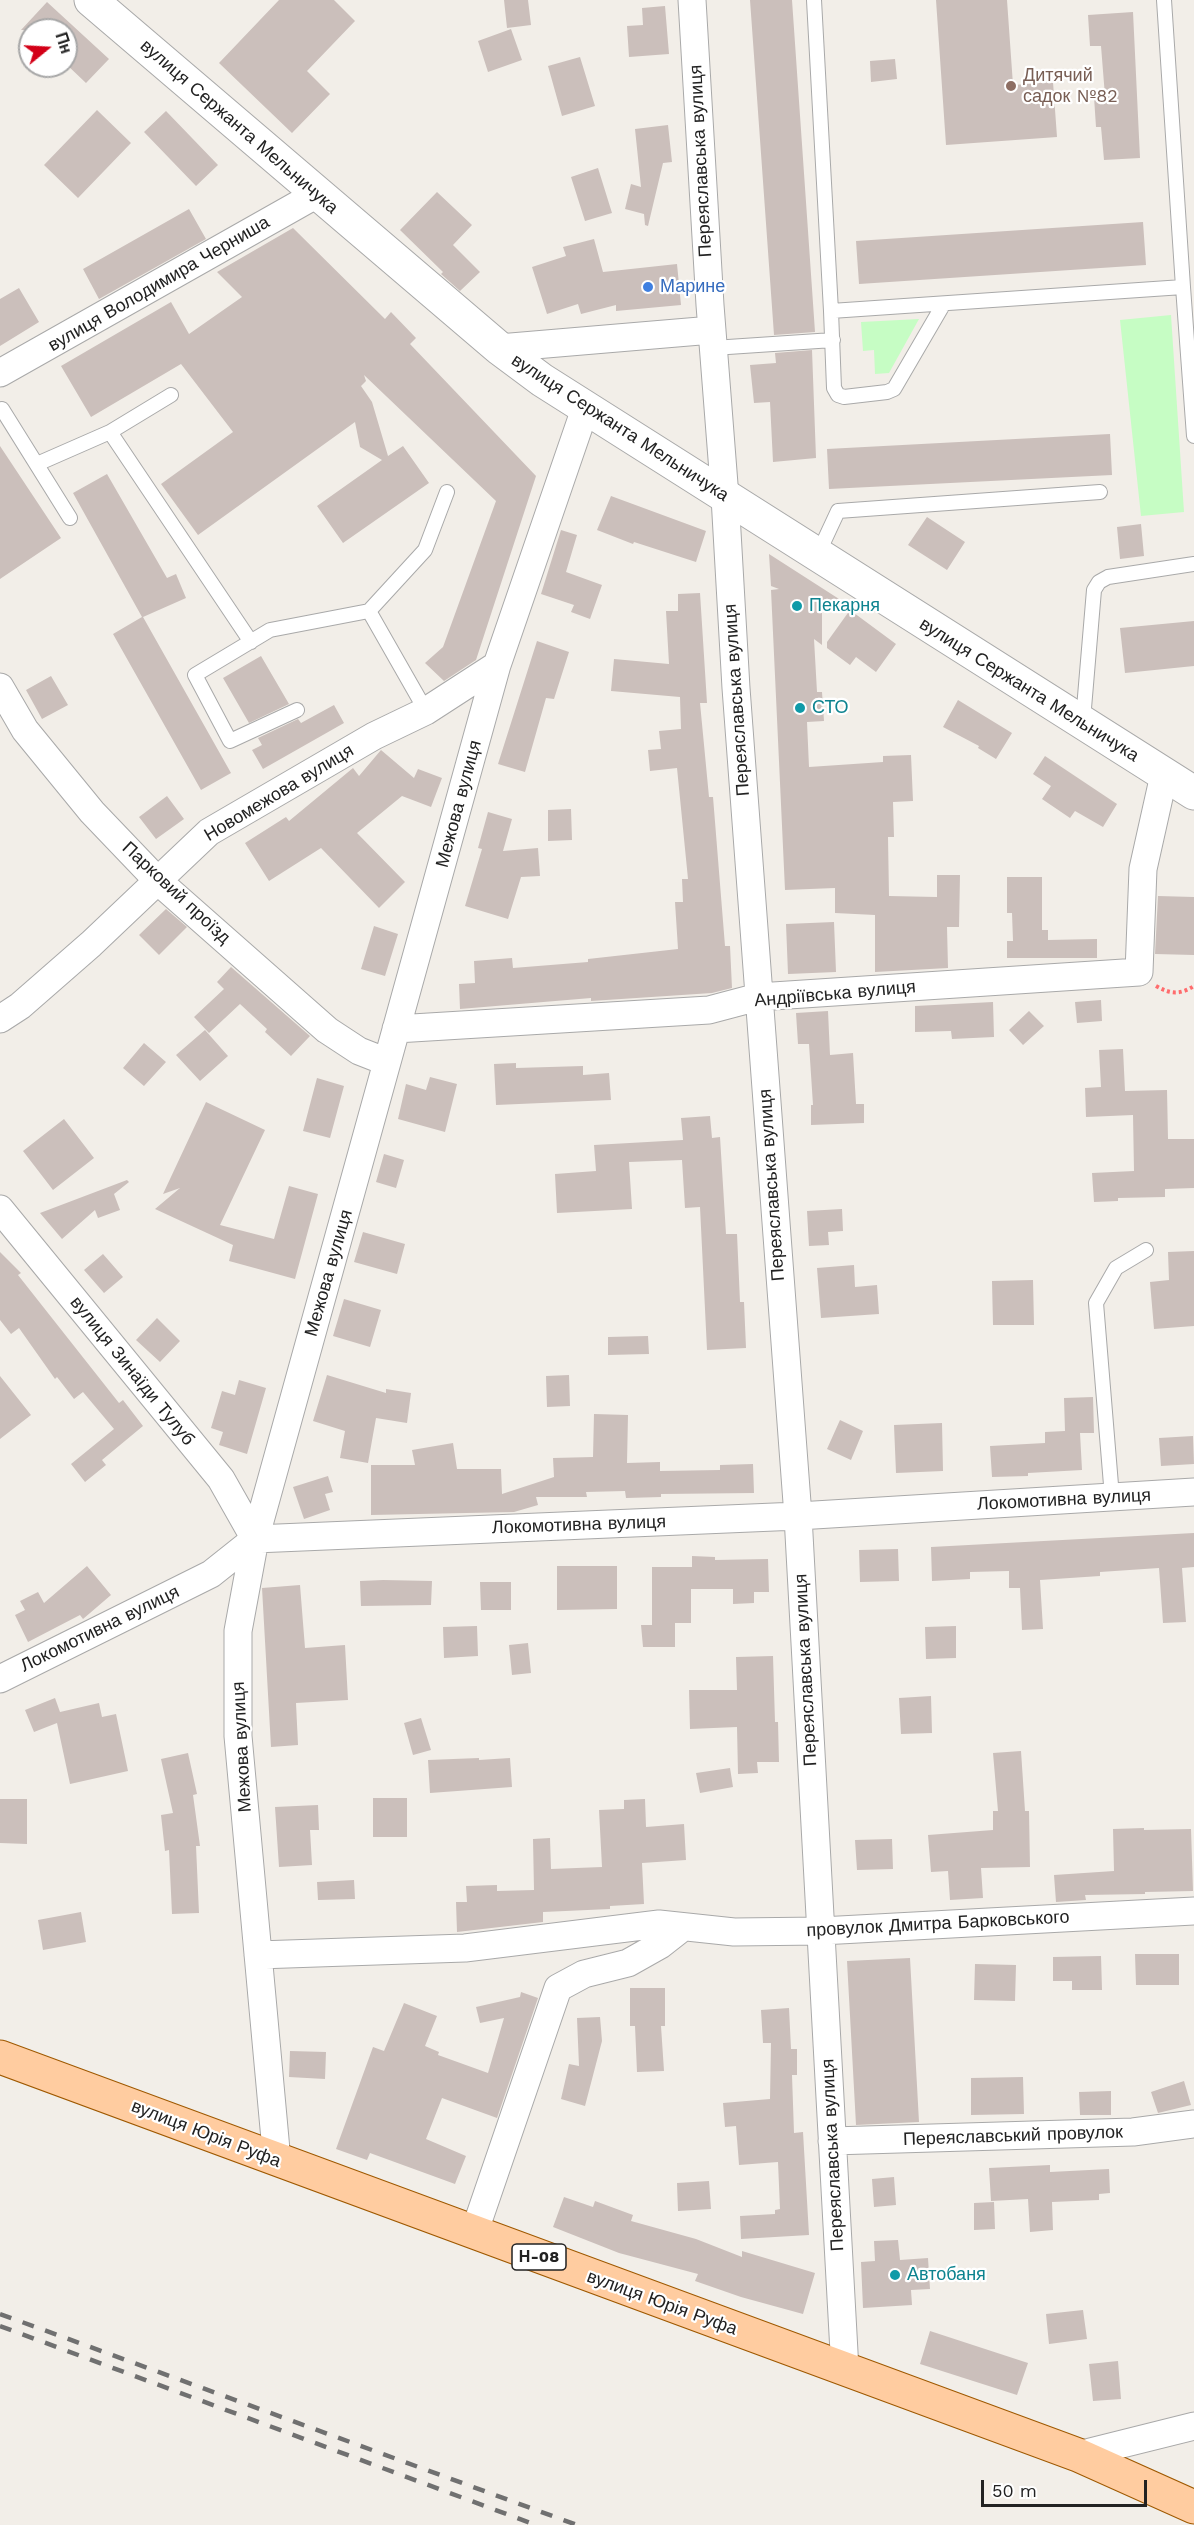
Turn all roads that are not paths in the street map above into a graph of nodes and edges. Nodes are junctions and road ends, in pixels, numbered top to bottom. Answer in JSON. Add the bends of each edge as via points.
{"nodes":[{"id":1,"x":91,"y":0,"type":"edge"},
{"id":2,"x":692,"y":0,"type":"edge"},
{"id":3,"x":814,"y":0,"type":"edge"},
{"id":4,"x":1164,"y":0,"type":"edge"},
{"id":5,"x":317,"y":194,"type":"junction"},
{"id":6,"x":1187,"y":246,"type":"edge"},
{"id":7,"x":1183,"y":287,"type":"junction"},
{"id":8,"x":943,"y":305,"type":"junction"},
{"id":9,"x":831,"y":311,"type":"junction"},
{"id":10,"x":712,"y":339,"type":"junction"},
{"id":11,"x":833,"y":340,"type":"junction"},
{"id":12,"x":499,"y":348,"type":"junction"},
{"id":13,"x":0,"y":373,"type":"edge"},
{"id":14,"x":171,"y":395,"type":"dead end"},
{"id":15,"x":2,"y":409,"type":"dead end"},
{"id":16,"x":585,"y":409,"type":"junction"},
{"id":17,"x":110,"y":432,"type":"junction"},
{"id":18,"x":1194,"y":436,"type":"edge"},
{"id":19,"x":37,"y":464,"type":"junction"},
{"id":20,"x":447,"y":492,"type":"dead end"},
{"id":21,"x":1100,"y":492,"type":"dead end"},
{"id":22,"x":725,"y":497,"type":"junction"},
{"id":23,"x":70,"y":518,"type":"dead end"},
{"id":24,"x":818,"y":554,"type":"junction"},
{"id":25,"x":1194,"y":564,"type":"edge"},
{"id":26,"x":369,"y":611,"type":"junction"},
{"id":27,"x":251,"y":642,"type":"junction"},
{"id":28,"x":497,"y":665,"type":"junction"},
{"id":29,"x":0,"y":687,"type":"edge"},
{"id":30,"x":297,"y":710,"type":"dead end"},
{"id":31,"x":426,"y":711,"type":"junction"},
{"id":32,"x":1083,"y":724,"type":"junction"},
{"id":33,"x":1164,"y":775,"type":"junction"},
{"id":34,"x":1194,"y":793,"type":"edge"},
{"id":35,"x":158,"y":880,"type":"junction"},
{"id":36,"x":758,"y":997,"type":"junction"},
{"id":37,"x":0,"y":1019,"type":"edge"},
{"id":38,"x":396,"y":1029,"type":"junction"},
{"id":39,"x":387,"y":1062,"type":"junction"},
{"id":40,"x":0,"y":1209,"type":"edge"},
{"id":41,"x":1146,"y":1250,"type":"dead end"},
{"id":42,"x":1194,"y":1492,"type":"edge"},
{"id":43,"x":1112,"y":1497,"type":"junction"},
{"id":44,"x":798,"y":1516,"type":"junction"},
{"id":45,"x":255,"y":1539,"type":"junction"},
{"id":46,"x":0,"y":1679,"type":"edge"},
{"id":47,"x":1194,"y":1911,"type":"edge"},
{"id":48,"x":683,"y":1927,"type":"junction"},
{"id":49,"x":821,"y":1931,"type":"junction"},
{"id":50,"x":258,"y":1955,"type":"junction"},
{"id":51,"x":0,"y":2057,"type":"edge"},
{"id":52,"x":1194,"y":2124,"type":"edge"},
{"id":53,"x":832,"y":2141,"type":"junction"},
{"id":54,"x":277,"y":2161,"type":"junction"},
{"id":55,"x":474,"y":2232,"type":"junction"},
{"id":56,"x":845,"y":2370,"type":"junction"},
{"id":57,"x":1194,"y":2426,"type":"edge"},
{"id":58,"x":1078,"y":2455,"type":"junction"},
{"id":59,"x":1194,"y":2507,"type":"edge"}],
"edges":[{"from":1,"to":5,"type":"street","name":"вулиця Сержанта Мельничука"},
{"from":2,"to":10,"type":"street","name":"Переяславська вулиця"},
{"from":3,"to":9,"type":"lane"},
{"from":4,"to":6,"type":"lane"},
{"from":5,"to":12,"type":"street","name":"вулиця Сержанта Мельничука"},
{"from":5,"to":13,"type":"street","name":"вулиця Володимира Черниша"},
{"from":6,"to":7,"type":"lane"},
{"from":7,"to":8,"type":"lane"},
{"from":7,"to":18,"type":"lane"},
{"from":8,"to":9,"type":"lane"},
{"from":8,"to":11,"type":"lane","via":[[899,384],[887,392],[838,395],[834,388]]},
{"from":9,"to":11,"type":"lane"},
{"from":10,"to":11,"type":"lane"},
{"from":10,"to":12,"type":"street"},
{"from":10,"to":22,"type":"street","name":"Переяславська вулиця"},
{"from":12,"to":16,"type":"street","name":"вулиця Сержанта Мельничука"},
{"from":14,"to":17,"type":"lane"},
{"from":15,"to":19,"type":"lane"},
{"from":16,"to":22,"type":"street","name":"вулиця Сержанта Мельничука"},
{"from":16,"to":28,"type":"street","name":"Межова вулиця"},
{"from":17,"to":19,"type":"lane"},
{"from":17,"to":27,"type":"lane"},
{"from":19,"to":23,"type":"lane"},
{"from":20,"to":26,"type":"lane","via":[[425,550]]},
{"from":21,"to":24,"type":"lane","via":[[838,511]]},
{"from":22,"to":24,"type":"street","name":"вулиця Сержанта Мельничука"},
{"from":22,"to":36,"type":"street","name":"Переяславська вулиця"},
{"from":24,"to":32,"type":"street","name":"вулиця Сержанта Мельничука"},
{"from":25,"to":32,"type":"lane","via":[[1108,577],[1094,590]]},
{"from":26,"to":27,"type":"lane","via":[[270,630]]},
{"from":26,"to":31,"type":"lane"},
{"from":27,"to":30,"type":"lane","via":[[195,675],[231,741]]},
{"from":28,"to":31,"type":"street","name":"Новомежова вулиця"},
{"from":28,"to":38,"type":"street","name":"Межова вулиця"},
{"from":29,"to":35,"type":"street","name":"Парковий проїзд","via":[[25,730],[92,812]]},
{"from":31,"to":35,"type":"street","name":"Новомежова вулиця","via":[[374,736],[209,832]]},
{"from":32,"to":33,"type":"street","name":"вулиця Сержанта Мельничука"},
{"from":33,"to":34,"type":"street","name":"вулиця Сержанта Мельничука"},
{"from":33,"to":36,"type":"street","name":"Андріївська вулиця","via":[[1143,869],[1139,972]]},
{"from":35,"to":37,"type":"street","name":"Новомежова вулиця","via":[[91,944]]},
{"from":35,"to":39,"type":"street","name":"Парковий проїзд","via":[[327,1030],[359,1051]]},
{"from":36,"to":38,"type":"street","name":"Андріївська вулиця","via":[[709,1010]]},
{"from":36,"to":44,"type":"street","name":"Переяславська вулиця"},
{"from":38,"to":39,"type":"street","name":"Межова вулиця"},
{"from":39,"to":45,"type":"street","name":"Межова вулиця"},
{"from":40,"to":45,"type":"street","name":"вулиця Зинаїди Тулуб","via":[[221,1479]]},
{"from":41,"to":43,"type":"lane","via":[[1116,1268],[1096,1303]]},
{"from":42,"to":43,"type":"street","name":"Локомотивна вулиця"},
{"from":43,"to":44,"type":"street","name":"Локомотивна вулиця"},
{"from":44,"to":45,"type":"street","name":"Локомотивна вулиця"},
{"from":44,"to":49,"type":"street","name":"Переяславська вулиця"},
{"from":45,"to":46,"type":"street","name":"Локомотивна вулиця","via":[[211,1574]]},
{"from":45,"to":50,"type":"street","name":"Межова вулиця","via":[[238,1630],[238,1736]]},
{"from":47,"to":49,"type":"street","name":"провулок Дмитра Барковського"},
{"from":48,"to":49,"type":"street","name":"провулок Дмитра Барковського","via":[[734,1932]]},
{"from":48,"to":50,"type":"street","name":"провулок Дмитра Барковського","via":[[659,1924],[465,1948]]},
{"from":48,"to":55,"type":"street","via":[[628,1963],[584,1974],[558,1988]]},
{"from":49,"to":53,"type":"street","name":"Переяславська вулиця"},
{"from":50,"to":54,"type":"street","name":"Межова вулиця"},
{"from":51,"to":54,"type":"main road","name":"вулиця Юрія Руфа","number":"Н-08"},
{"from":52,"to":53,"type":"street","name":"Переяславський провулок","via":[[1133,2132]]},
{"from":53,"to":56,"type":"street","name":"Переяславська вулиця"},
{"from":54,"to":55,"type":"main road","name":"вулиця Юрія Руфа","number":"Н-08"},
{"from":55,"to":56,"type":"main road","name":"вулиця Юрія Руфа","number":"Н-08"},
{"from":56,"to":58,"type":"main road","name":"вулиця Юрія Руфа","number":"Н-08"},
{"from":57,"to":58,"type":"street"},
{"from":58,"to":59,"type":"main road","number":"Н-08"}]}
